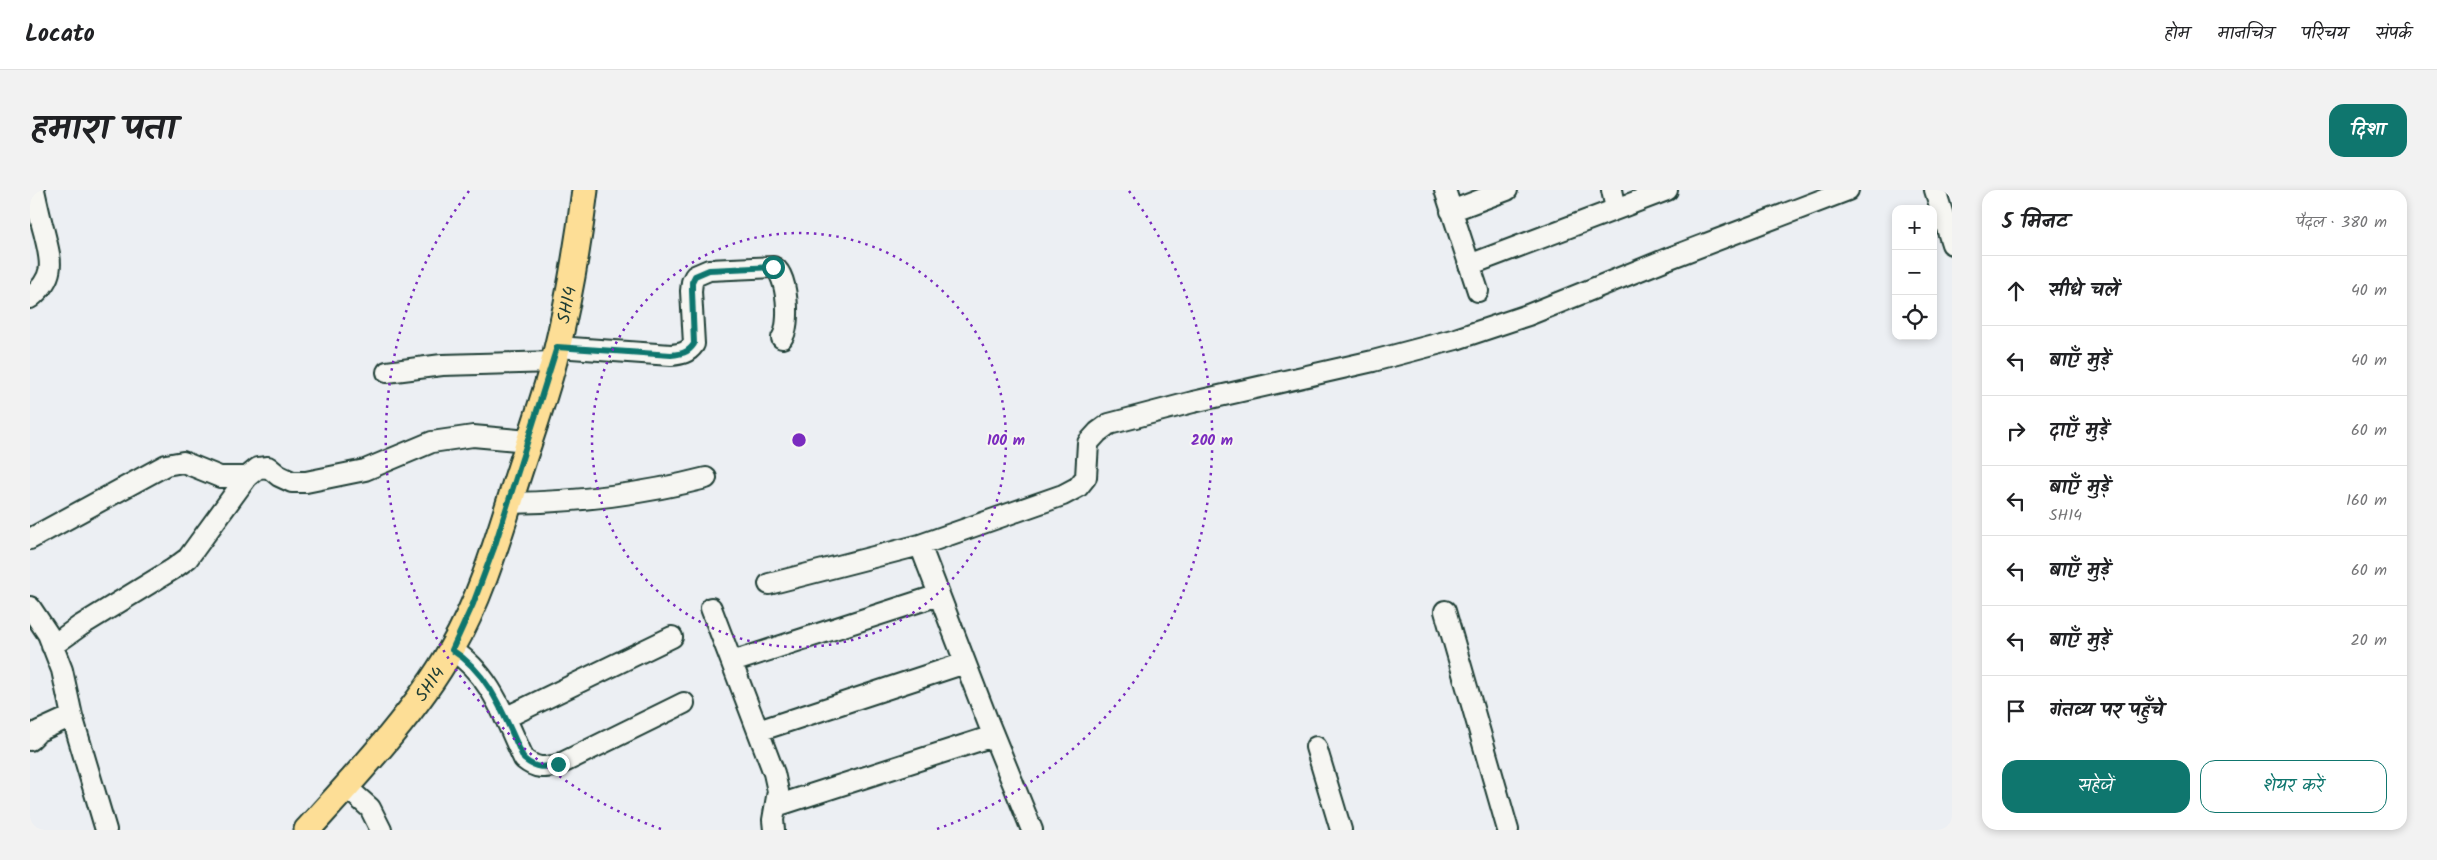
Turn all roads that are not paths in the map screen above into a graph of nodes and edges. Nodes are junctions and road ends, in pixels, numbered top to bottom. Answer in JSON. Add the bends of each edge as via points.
{"nodes":[{"id":1,"x":34,"y":190,"type":"edge"},
{"id":2,"x":586,"y":190,"type":"edge"},
{"id":3,"x":1445,"y":190,"type":"edge"},
{"id":4,"x":1507,"y":190,"type":"edge"},
{"id":5,"x":1667,"y":190,"type":"edge"},
{"id":6,"x":1848,"y":190,"type":"edge"},
{"id":7,"x":1935,"y":190,"type":"edge"},
{"id":8,"x":1614,"y":199,"type":"edge"},
{"id":9,"x":1451,"y":212,"type":"junction"},
{"id":10,"x":1952,"y":244,"type":"edge"},
{"id":11,"x":1469,"y":265,"type":"junction"},
{"id":12,"x":1478,"y":291,"type":"dead end"},
{"id":13,"x":30,"y":298,"type":"edge"},
{"id":14,"x":782,"y":338,"type":"dead end"},
{"id":15,"x":555,"y":355,"type":"junction"},
{"id":16,"x":386,"y":372,"type":"dead end"},
{"id":17,"x":529,"y":441,"type":"junction"},
{"id":18,"x":247,"y":477,"type":"junction"},
{"id":19,"x":706,"y":478,"type":"dead end"},
{"id":20,"x":509,"y":504,"type":"junction"},
{"id":21,"x":30,"y":538,"type":"edge"},
{"id":22,"x":920,"y":545,"type":"junction"},
{"id":23,"x":768,"y":584,"type":"dead end"},
{"id":24,"x":939,"y":595,"type":"junction"},
{"id":25,"x":30,"y":607,"type":"edge"},
{"id":26,"x":711,"y":608,"type":"dead end"},
{"id":27,"x":1444,"y":611,"type":"dead end"},
{"id":28,"x":672,"y":637,"type":"dead end"},
{"id":29,"x":52,"y":646,"type":"junction"},
{"id":30,"x":452,"y":650,"type":"junction"},
{"id":31,"x":732,"y":662,"type":"junction"},
{"id":32,"x":966,"y":664,"type":"junction"},
{"id":33,"x":684,"y":703,"type":"dead end"},
{"id":34,"x":72,"y":716,"type":"junction"},
{"id":35,"x":505,"y":718,"type":"junction"},
{"id":36,"x":758,"y":731,"type":"junction"},
{"id":37,"x":993,"y":736,"type":"junction"},
{"id":38,"x":30,"y":740,"type":"edge"},
{"id":39,"x":1316,"y":747,"type":"dead end"},
{"id":40,"x":346,"y":786,"type":"junction"},
{"id":41,"x":776,"y":806,"type":"junction"},
{"id":42,"x":106,"y":830,"type":"edge"},
{"id":43,"x":307,"y":830,"type":"edge"},
{"id":44,"x":381,"y":830,"type":"edge"},
{"id":45,"x":774,"y":830,"type":"edge"},
{"id":46,"x":1032,"y":830,"type":"edge"},
{"id":47,"x":1341,"y":830,"type":"edge"},
{"id":48,"x":1508,"y":830,"type":"edge"}],
"edges":[{"from":1,"to":13,"type":"street","via":[[51,256],[49,273],[39,291]]},
{"from":2,"to":15,"type":"main road","name":"SH14","number":"SH14","via":[[568,302]]},
{"from":3,"to":9,"type":"street"},
{"from":4,"to":9,"type":"street"},
{"from":5,"to":8,"type":"street"},
{"from":6,"to":22,"type":"street","via":[[1528,315],[1456,339],[1109,424],[1088,443],[1086,477],[1078,488]]},
{"from":7,"to":10,"type":"street"},
{"from":8,"to":11,"type":"street"},
{"from":9,"to":11,"type":"street"},
{"from":11,"to":12,"type":"street"},
{"from":14,"to":15,"type":"street","via":[[786,333],[788,313],[780,274],[773,267],[709,270],[695,276],[692,282],[694,344],[690,350],[671,355]]},
{"from":15,"to":16,"type":"street"},
{"from":15,"to":17,"type":"main road","name":"SH14","number":"SH14"},
{"from":17,"to":18,"type":"street","via":[[473,436],[432,442],[365,470],[306,482],[292,482],[268,467],[258,468]]},
{"from":17,"to":20,"type":"main road","name":"SH14","number":"SH14"},
{"from":18,"to":21,"type":"street","via":[[220,477],[182,462],[166,465]]},
{"from":18,"to":29,"type":"street","via":[[188,558]]},
{"from":19,"to":20,"type":"street","via":[[617,497]]},
{"from":20,"to":30,"type":"main road","name":"SH14","number":"SH14","via":[[473,604]]},
{"from":22,"to":23,"type":"street"},
{"from":22,"to":24,"type":"street"},
{"from":24,"to":31,"type":"street"},
{"from":24,"to":32,"type":"street"},
{"from":25,"to":29,"type":"street"},
{"from":26,"to":31,"type":"street"},
{"from":27,"to":48,"type":"street"},
{"from":28,"to":35,"type":"street"},
{"from":29,"to":34,"type":"street","via":[[62,670]]},
{"from":30,"to":35,"type":"street","via":[[480,673]]},
{"from":30,"to":40,"type":"main road","name":"SH14","number":"SH14","via":[[430,684]]},
{"from":31,"to":36,"type":"street"},
{"from":32,"to":36,"type":"street"},
{"from":32,"to":37,"type":"street"},
{"from":33,"to":35,"type":"street","via":[[558,764],[542,768],[532,766],[524,759]]},
{"from":34,"to":38,"type":"street","via":[[40,731]]},
{"from":34,"to":42,"type":"street"},
{"from":36,"to":41,"type":"street","via":[[774,773],[778,791]]},
{"from":37,"to":41,"type":"street"},
{"from":37,"to":46,"type":"street"},
{"from":39,"to":47,"type":"street"},
{"from":40,"to":43,"type":"main road","name":"SH14","number":"SH14"},
{"from":40,"to":44,"type":"street","via":[[370,808]]},
{"from":41,"to":45,"type":"street"}]}
